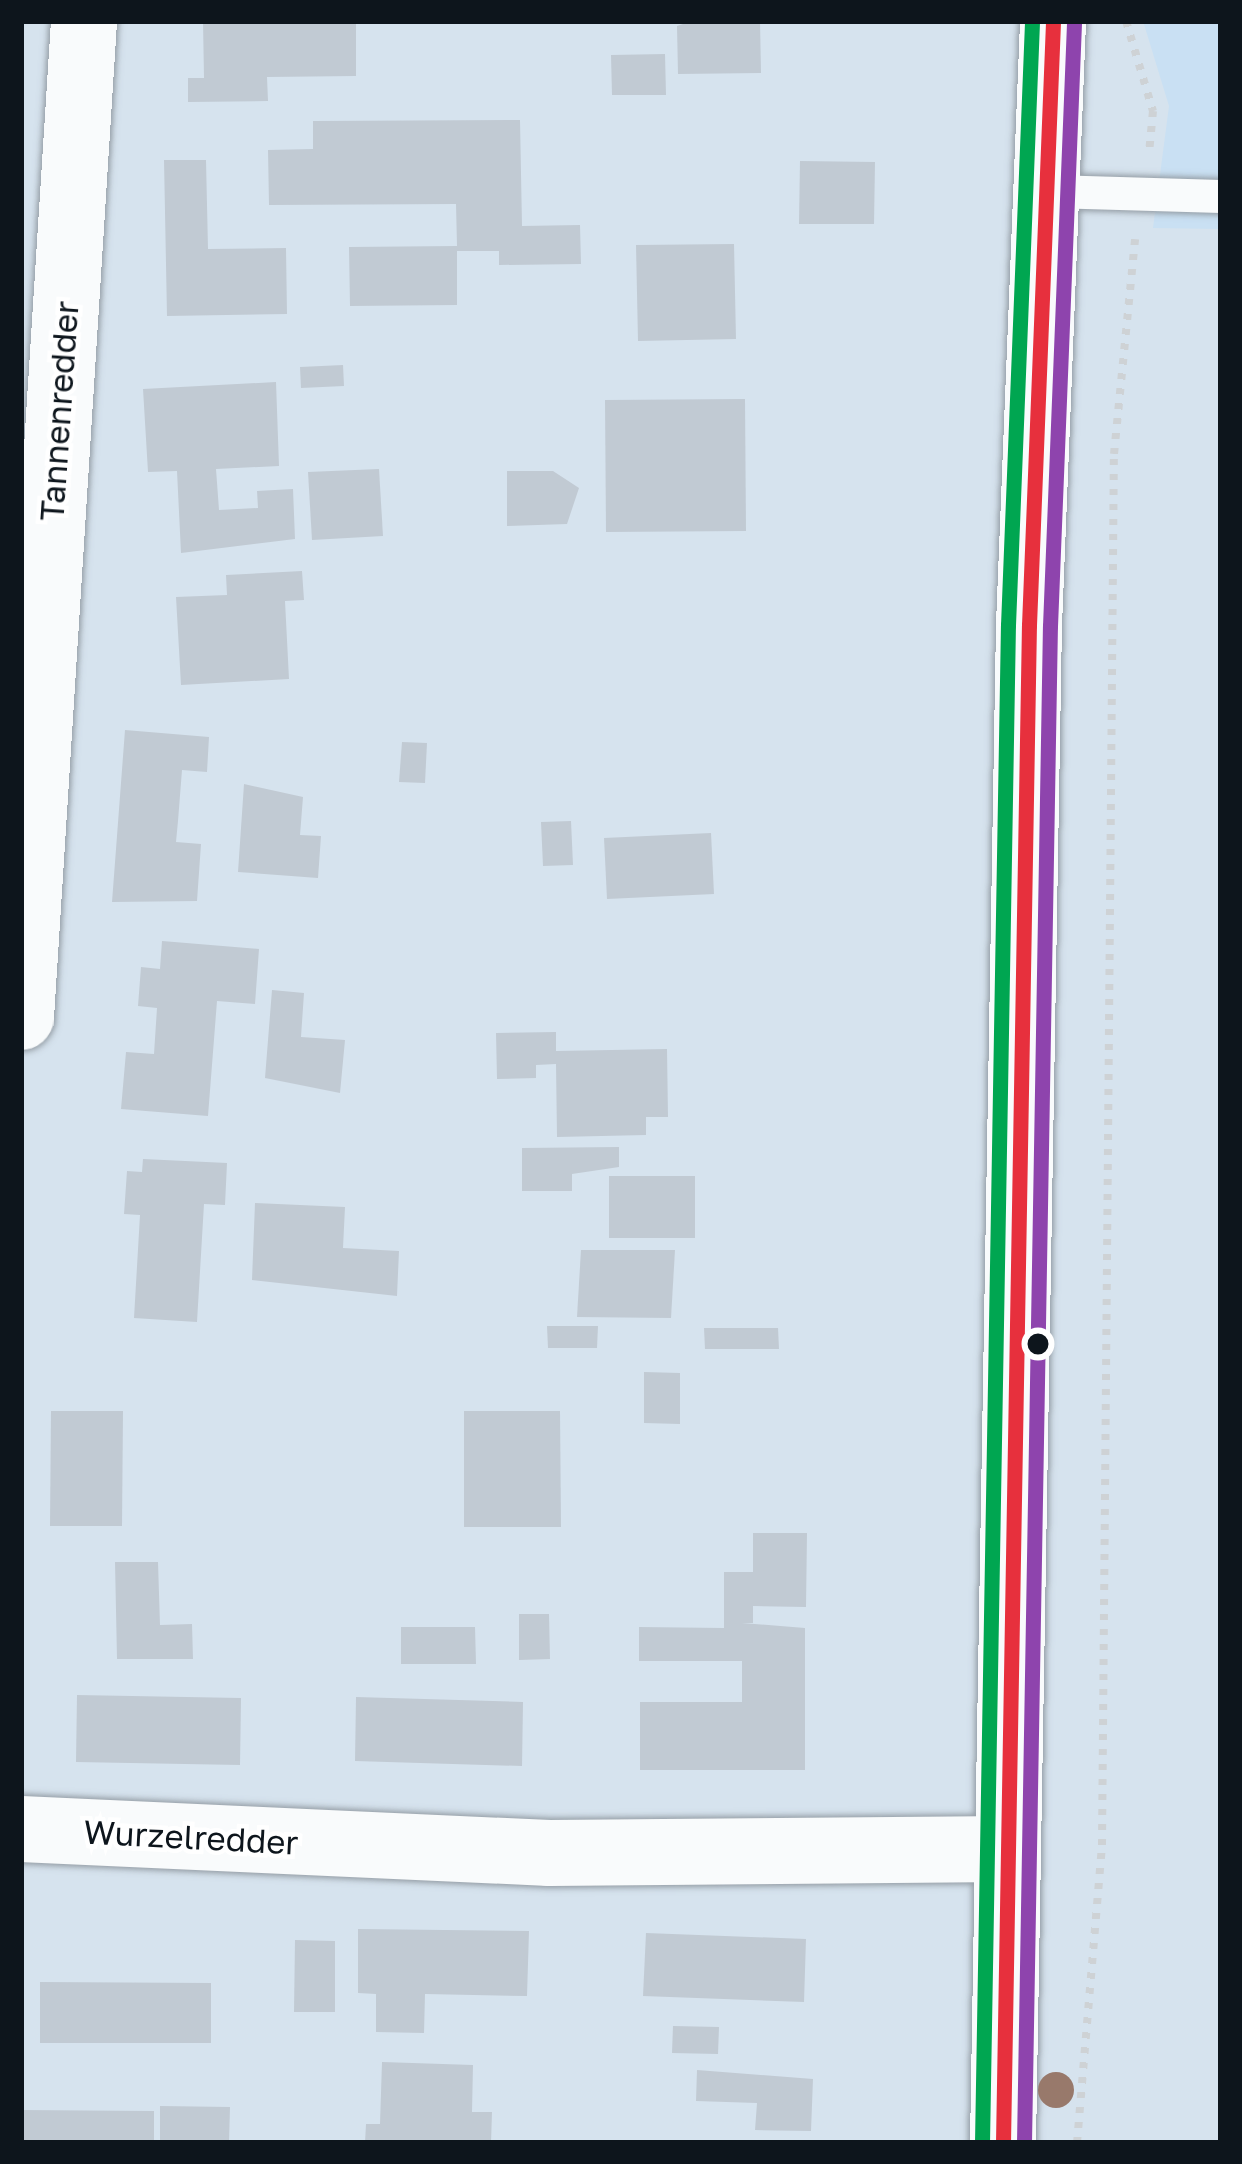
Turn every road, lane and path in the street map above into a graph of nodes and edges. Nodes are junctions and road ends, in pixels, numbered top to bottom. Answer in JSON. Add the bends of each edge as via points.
{"nodes":[{"id":1,"x":84,"y":21,"type":"edge"},
{"id":2,"x":1053,"y":21,"type":"edge"},
{"id":3,"x":1126,"y":21,"type":"edge"},
{"id":4,"x":1051,"y":191,"type":"junction"},
{"id":5,"x":1144,"y":192,"type":"junction"},
{"id":6,"x":1221,"y":196,"type":"edge"},
{"id":7,"x":21,"y":1018,"type":"edge"},
{"id":8,"x":21,"y":1829,"type":"edge"},
{"id":9,"x":1009,"y":1849,"type":"junction"},
{"id":10,"x":1003,"y":2143,"type":"edge"},
{"id":11,"x":1077,"y":2143,"type":"edge"}],
"edges":[{"from":1,"to":7,"type":"main road","name":"Tannenredder"},
{"from":2,"to":4,"type":"main road"},
{"from":3,"to":5,"type":"path","via":[[1153,112]]},
{"from":4,"to":5,"type":"lane"},
{"from":4,"to":9,"type":"main road","via":[[1029,625]]},
{"from":5,"to":6,"type":"lane"},
{"from":5,"to":11,"type":"path","via":[[1122,301],[1114,454],[1102,1845]]},
{"from":8,"to":9,"type":"main road","name":"Wurzelredder","via":[[549,1853]]},
{"from":9,"to":10,"type":"main road"}]}
